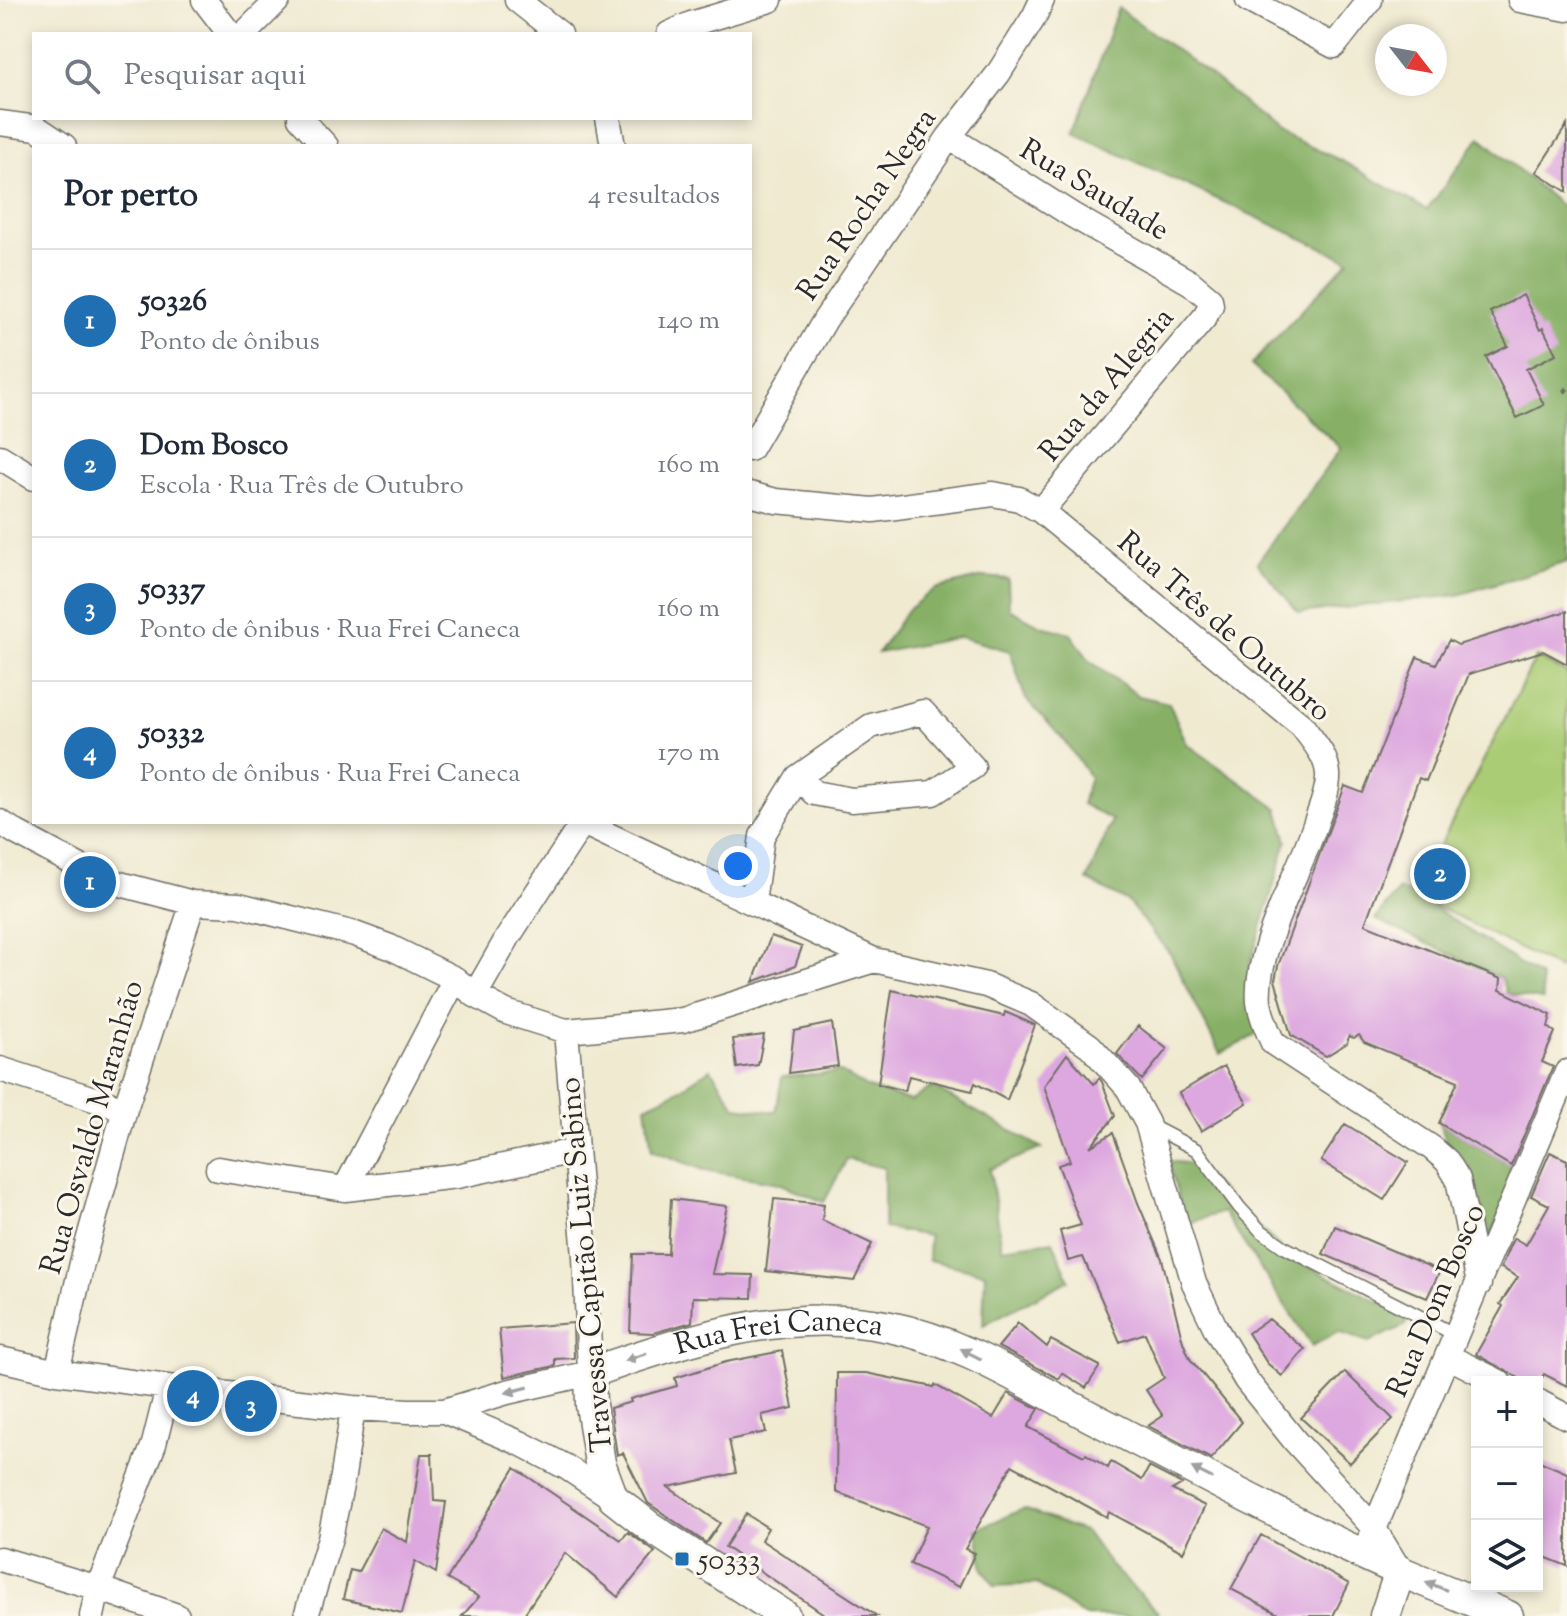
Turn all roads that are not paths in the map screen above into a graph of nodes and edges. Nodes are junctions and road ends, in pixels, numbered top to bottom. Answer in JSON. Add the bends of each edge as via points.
{"nodes":[{"id":1,"x":204,"y":0,"type":"edge"},
{"id":2,"x":278,"y":0,"type":"edge"},
{"id":3,"x":517,"y":0,"type":"edge"},
{"id":4,"x":770,"y":0,"type":"edge"},
{"id":5,"x":1042,"y":0,"type":"edge"},
{"id":6,"x":1248,"y":0,"type":"edge"},
{"id":7,"x":1370,"y":0,"type":"edge"},
{"id":8,"x":1520,"y":0,"type":"edge"},
{"id":9,"x":1567,"y":9,"type":"edge"},
{"id":10,"x":228,"y":32,"type":"edge"},
{"id":11,"x":246,"y":32,"type":"edge"},
{"id":12,"x":557,"y":32,"type":"edge"},
{"id":13,"x":673,"y":32,"type":"edge"},
{"id":14,"x":302,"y":120,"type":"edge"},
{"id":15,"x":608,"y":120,"type":"edge"},
{"id":16,"x":0,"y":123,"type":"edge"},
{"id":17,"x":949,"y":137,"type":"junction"},
{"id":18,"x":61,"y":144,"type":"edge"},
{"id":19,"x":324,"y":144,"type":"edge"},
{"id":20,"x":613,"y":144,"type":"edge"},
{"id":21,"x":1208,"y":295,"type":"joint"},
{"id":22,"x":752,"y":446,"type":"edge"},
{"id":23,"x":0,"y":457,"type":"edge"},
{"id":24,"x":32,"y":477,"type":"edge"},
{"id":25,"x":752,"y":495,"type":"edge"},
{"id":26,"x":1041,"y":511,"type":"junction"},
{"id":27,"x":798,"y":777,"type":"junction"},
{"id":28,"x":0,"y":822,"type":"edge"},
{"id":29,"x":582,"y":824,"type":"edge"},
{"id":30,"x":587,"y":824,"type":"edge"},
{"id":31,"x":193,"y":903,"type":"junction"},
{"id":32,"x":753,"y":903,"type":"junction"},
{"id":33,"x":874,"y":960,"type":"junction"},
{"id":34,"x":455,"y":979,"type":"junction"},
{"id":35,"x":475,"y":995,"type":"junction"},
{"id":36,"x":566,"y":1031,"type":"junction"},
{"id":37,"x":0,"y":1069,"type":"edge"},
{"id":38,"x":1567,"y":1072,"type":"edge"},
{"id":39,"x":125,"y":1109,"type":"junction"},
{"id":40,"x":1147,"y":1123,"type":"junction"},
{"id":41,"x":574,"y":1151,"type":"junction"},
{"id":42,"x":218,"y":1169,"type":"dead end"},
{"id":43,"x":345,"y":1189,"type":"junction"},
{"id":44,"x":1479,"y":1284,"type":"junction"},
{"id":45,"x":1452,"y":1346,"type":"junction"},
{"id":46,"x":0,"y":1359,"type":"edge"},
{"id":47,"x":57,"y":1372,"type":"junction"},
{"id":48,"x":590,"y":1373,"type":"junction"},
{"id":49,"x":1491,"y":1376,"type":"edge"},
{"id":50,"x":168,"y":1388,"type":"junction"},
{"id":51,"x":1543,"y":1404,"type":"edge"},
{"id":52,"x":353,"y":1408,"type":"junction"},
{"id":53,"x":444,"y":1411,"type":"junction"},
{"id":54,"x":1567,"y":1417,"type":"edge"},
{"id":55,"x":613,"y":1498,"type":"junction"},
{"id":56,"x":1369,"y":1541,"type":"junction"},
{"id":57,"x":0,"y":1559,"type":"edge"},
{"id":58,"x":1400,"y":1571,"type":"junction"},
{"id":59,"x":98,"y":1588,"type":"junction"},
{"id":60,"x":92,"y":1616,"type":"edge"},
{"id":61,"x":177,"y":1616,"type":"edge"},
{"id":62,"x":306,"y":1616,"type":"edge"},
{"id":63,"x":785,"y":1616,"type":"edge"},
{"id":64,"x":1385,"y":1616,"type":"edge"},
{"id":65,"x":1508,"y":1616,"type":"edge"}],
"edges":[{"from":1,"to":10,"type":"street"},
{"from":2,"to":11,"type":"street"},
{"from":3,"to":12,"type":"street"},
{"from":4,"to":13,"type":"street"},
{"from":5,"to":17,"type":"street","name":"Rua Rocha Negra","via":[[998,74]]},
{"from":6,"to":7,"type":"street","via":[[1334,46]]},
{"from":8,"to":9,"type":"street"},
{"from":14,"to":19,"type":"street"},
{"from":15,"to":20,"type":"street"},
{"from":16,"to":18,"type":"street","via":[[37,128]]},
{"from":17,"to":21,"type":"street","name":"Rua Saudade"},
{"from":17,"to":22,"type":"street","name":"Rua Rocha Negra","via":[[825,320]]},
{"from":21,"to":26,"type":"street","name":"Rua da Alegria","via":[[1211,305],[1204,318]]},
{"from":23,"to":24,"type":"street"},
{"from":25,"to":26,"type":"street","name":"Rua Três de Outubro","via":[[873,510],[993,494]]},
{"from":26,"to":44,"type":"street","name":"Rua Três de Outubro","via":[[1302,726],[1322,753],[1328,774],[1323,800],[1263,968],[1263,1022],[1273,1043],[1447,1161],[1458,1179]]},
{"from":27,"to":27,"type":"street","via":[[871,726],[923,712],[973,767],[933,793],[852,800],[814,793]]},
{"from":27,"to":32,"type":"street","via":[[762,836]]},
{"from":28,"to":31,"type":"street","via":[[105,880]]},
{"from":29,"to":35,"type":"street"},
{"from":30,"to":32,"type":"street"},
{"from":31,"to":34,"type":"street","via":[[239,905],[355,934]]},
{"from":31,"to":39,"type":"street","name":"Rua Osvaldo Maranhão"},
{"from":32,"to":33,"type":"street"},
{"from":33,"to":36,"type":"street","via":[[683,1020]]},
{"from":33,"to":40,"type":"street","via":[[986,985],[1031,1004],[1090,1046],[1128,1088]]},
{"from":34,"to":35,"type":"street"},
{"from":34,"to":43,"type":"street"},
{"from":35,"to":36,"type":"street","via":[[506,1012]]},
{"from":36,"to":41,"type":"street","name":"Travessa Capitão Luiz Sabino"},
{"from":37,"to":39,"type":"street"},
{"from":38,"to":44,"type":"street","name":"Rua Dom Bosco"},
{"from":39,"to":47,"type":"street","name":"Rua Osvaldo Maranhão"},
{"from":40,"to":45,"type":"lane","via":[[1197,1150],[1260,1230]]},
{"from":40,"to":56,"type":"street","via":[[1194,1283],[1217,1331],[1246,1380]]},
{"from":41,"to":43,"type":"street","via":[[457,1176]]},
{"from":41,"to":48,"type":"street","name":"Travessa Capitão Luiz Sabino"},
{"from":42,"to":43,"type":"street"},
{"from":44,"to":45,"type":"street","name":"Rua Dom Bosco"},
{"from":45,"to":49,"type":"street"},
{"from":45,"to":56,"type":"street","name":"Rua Dom Bosco"},
{"from":46,"to":47,"type":"street","name":"Rua Frei Caneca"},
{"from":47,"to":50,"type":"street","name":"Rua Frei Caneca"},
{"from":48,"to":53,"type":"street","name":"Rua Frei Caneca","one_way":true},
{"from":48,"to":55,"type":"street","name":"Travessa Capitão Luiz Sabino","via":[[600,1463]]},
{"from":56,"to":48,"type":"street","name":"Rua Frei Caneca","one_way":true,"via":[[1067,1406],[960,1348],[891,1327],[827,1320],[772,1322],[652,1351]]},
{"from":50,"to":52,"type":"street","name":"Rua Frei Caneca"},
{"from":50,"to":59,"type":"street","via":[[154,1444]]},
{"from":51,"to":54,"type":"street"},
{"from":52,"to":53,"type":"street","name":"Rua Frei Caneca"},
{"from":52,"to":62,"type":"street","via":[[330,1538]]},
{"from":53,"to":55,"type":"street","via":[[554,1461]]},
{"from":55,"to":63,"type":"street"},
{"from":56,"to":58,"type":"street","name":"Rua Frei Caneca"},
{"from":57,"to":59,"type":"street"},
{"from":58,"to":64,"type":"street"},
{"from":65,"to":58,"type":"street","name":"Rua Frei Caneca","one_way":true},
{"from":59,"to":60,"type":"street"},
{"from":59,"to":61,"type":"street"}]}
